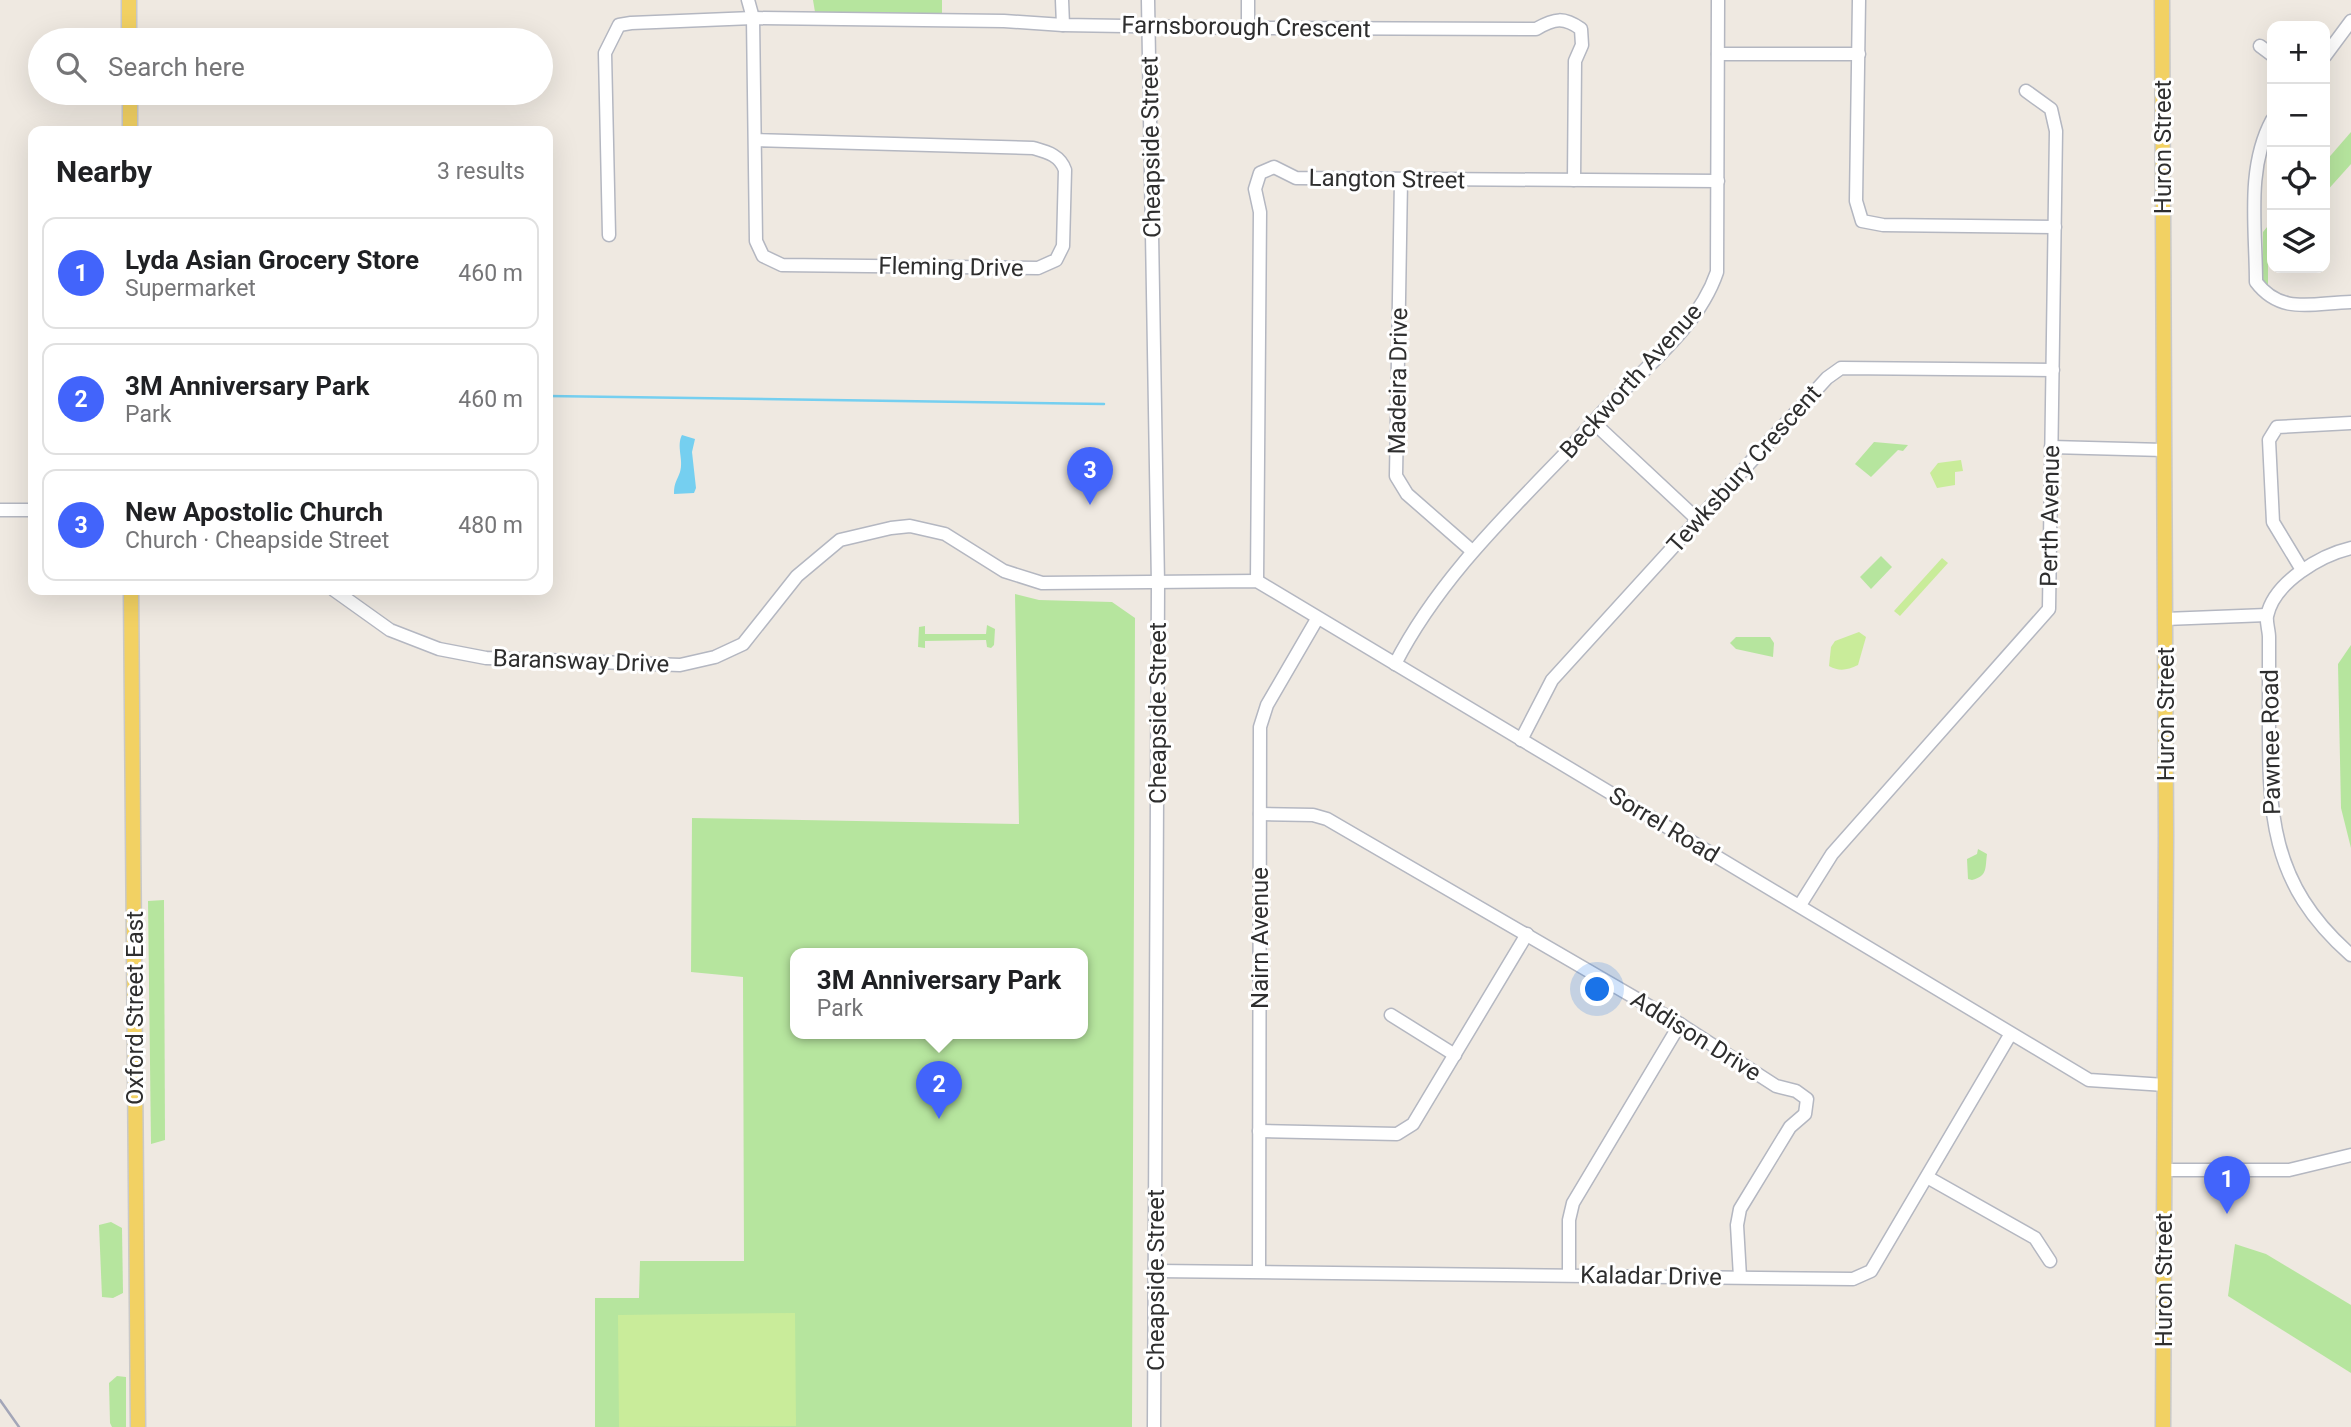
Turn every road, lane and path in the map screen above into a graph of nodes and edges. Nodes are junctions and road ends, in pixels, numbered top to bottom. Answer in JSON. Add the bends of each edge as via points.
{"nodes":[{"id":1,"x":129,"y":0,"type":"edge"},
{"id":2,"x":748,"y":0,"type":"edge"},
{"id":3,"x":1062,"y":0,"type":"edge"},
{"id":4,"x":1148,"y":0,"type":"edge"},
{"id":5,"x":1248,"y":0,"type":"edge"},
{"id":6,"x":1718,"y":0,"type":"edge"},
{"id":7,"x":1859,"y":0,"type":"edge"},
{"id":8,"x":2162,"y":0,"type":"edge"},
{"id":9,"x":753,"y":18,"type":"junction"},
{"id":10,"x":2351,"y":22,"type":"edge"},
{"id":11,"x":1063,"y":25,"type":"junction"},
{"id":12,"x":1149,"y":25,"type":"junction"},
{"id":13,"x":130,"y":28,"type":"edge"},
{"id":14,"x":1248,"y":28,"type":"junction"},
{"id":15,"x":2260,"y":46,"type":"dead end"},
{"id":16,"x":2330,"y":49,"type":"edge"},
{"id":17,"x":2267,"y":51,"type":"edge"},
{"id":18,"x":1718,"y":54,"type":"junction"},
{"id":19,"x":1859,"y":54,"type":"junction"},
{"id":20,"x":2026,"y":91,"type":"dead end"},
{"id":21,"x":130,"y":105,"type":"edge"},
{"id":22,"x":130,"y":126,"type":"edge"},
{"id":23,"x":2267,"y":129,"type":"edge"},
{"id":24,"x":755,"y":140,"type":"junction"},
{"id":25,"x":1401,"y":180,"type":"junction"},
{"id":26,"x":1574,"y":180,"type":"junction"},
{"id":27,"x":1718,"y":181,"type":"junction"},
{"id":28,"x":2055,"y":227,"type":"junction"},
{"id":29,"x":609,"y":235,"type":"dead end"},
{"id":30,"x":2351,"y":302,"type":"edge"},
{"id":31,"x":2053,"y":370,"type":"junction"},
{"id":32,"x":1593,"y":422,"type":"junction"},
{"id":33,"x":2351,"y":423,"type":"edge"},
{"id":34,"x":2051,"y":447,"type":"junction"},
{"id":35,"x":2164,"y":450,"type":"junction"},
{"id":36,"x":0,"y":510,"type":"edge"},
{"id":37,"x":28,"y":510,"type":"edge"},
{"id":38,"x":1698,"y":520,"type":"junction"},
{"id":39,"x":2351,"y":548,"type":"edge"},
{"id":40,"x":1471,"y":551,"type":"junction"},
{"id":41,"x":2302,"y":570,"type":"junction"},
{"id":42,"x":1257,"y":581,"type":"junction"},
{"id":43,"x":1158,"y":584,"type":"junction"},
{"id":44,"x":131,"y":595,"type":"edge"},
{"id":45,"x":340,"y":595,"type":"edge"},
{"id":46,"x":2267,"y":615,"type":"junction"},
{"id":47,"x":1317,"y":619,"type":"junction"},
{"id":48,"x":2165,"y":619,"type":"junction"},
{"id":49,"x":1395,"y":664,"type":"junction"},
{"id":50,"x":1521,"y":740,"type":"junction"},
{"id":51,"x":1260,"y":814,"type":"junction"},
{"id":52,"x":1800,"y":905,"type":"junction"},
{"id":53,"x":1527,"y":934,"type":"junction"},
{"id":54,"x":2351,"y":955,"type":"edge"},
{"id":55,"x":1391,"y":1016,"type":"dead end"},
{"id":56,"x":1679,"y":1024,"type":"junction"},
{"id":57,"x":2010,"y":1035,"type":"junction"},
{"id":58,"x":1455,"y":1055,"type":"junction"},
{"id":59,"x":2165,"y":1085,"type":"junction"},
{"id":60,"x":1259,"y":1131,"type":"junction"},
{"id":61,"x":2351,"y":1155,"type":"edge"},
{"id":62,"x":2165,"y":1170,"type":"junction"},
{"id":63,"x":1927,"y":1177,"type":"junction"},
{"id":64,"x":2050,"y":1261,"type":"dead end"},
{"id":65,"x":1156,"y":1271,"type":"junction"},
{"id":66,"x":1259,"y":1272,"type":"junction"},
{"id":67,"x":1569,"y":1275,"type":"junction"},
{"id":68,"x":1740,"y":1277,"type":"junction"},
{"id":69,"x":138,"y":1427,"type":"edge"},
{"id":70,"x":1154,"y":1427,"type":"edge"},
{"id":71,"x":2164,"y":1427,"type":"edge"}],
"edges":[{"from":1,"to":13,"type":"main road"},
{"from":2,"to":9,"type":"street","name":"Fleming Drive"},
{"from":3,"to":11,"type":"street"},
{"from":4,"to":12,"type":"street","name":"Cheapside Street"},
{"from":5,"to":14,"type":"street"},
{"from":6,"to":18,"type":"street","name":"Beckworth Avenue"},
{"from":7,"to":19,"type":"street"},
{"from":8,"to":35,"type":"main road","name":"Huron Street"},
{"from":9,"to":11,"type":"street","name":"Farnsborough Crescent"},
{"from":9,"to":24,"type":"street","name":"Fleming Drive"},
{"from":9,"to":29,"type":"street","name":"Farnsborough Crescent","via":[[631,23],[620,25],[612,35],[605,53]]},
{"from":10,"to":16,"type":"street"},
{"from":11,"to":12,"type":"street","name":"Farnsborough Crescent"},
{"from":12,"to":14,"type":"street","name":"Farnsborough Crescent"},
{"from":12,"to":43,"type":"street","name":"Cheapside Street"},
{"from":14,"to":26,"type":"street","name":"Farnsborough Crescent","via":[[1536,29],[1552,20],[1567,20],[1581,29],[1582,45],[1575,61]]},
{"from":15,"to":17,"type":"street"},
{"from":18,"to":19,"type":"street"},
{"from":18,"to":27,"type":"street","name":"Beckworth Avenue"},
{"from":19,"to":28,"type":"street","via":[[1856,201],[1861,221]]},
{"from":20,"to":28,"type":"street","name":"Perth Avenue","via":[[2050,109],[2056,131]]},
{"from":21,"to":22,"type":"main road"},
{"from":23,"to":30,"type":"street","via":[[2256,165],[2256,282],[2268,297],[2282,304]]},
{"from":24,"to":24,"type":"street","name":"Fleming Drive","via":[[756,242],[763,256],[782,265],[1038,268],[1056,260],[1063,246],[1065,170],[1052,154],[1033,148]]},
{"from":25,"to":26,"type":"street","name":"Langton Street"},
{"from":25,"to":40,"type":"street","name":"Madeira Drive","via":[[1396,476],[1407,494]]},
{"from":25,"to":42,"type":"street","name":"Langton Street","via":[[1296,178],[1275,167],[1259,173],[1255,189],[1260,212]]},
{"from":26,"to":27,"type":"street","name":"Langton Street"},
{"from":27,"to":32,"type":"street","name":"Beckworth Avenue","via":[[1717,272],[1712,288],[1702,306]]},
{"from":28,"to":31,"type":"street","name":"Perth Avenue"},
{"from":31,"to":34,"type":"street","name":"Perth Avenue"},
{"from":31,"to":38,"type":"street","name":"Tewksbury Crescent","via":[[1841,368],[1826,377]]},
{"from":32,"to":38,"type":"street"},
{"from":32,"to":40,"type":"street","name":"Beckworth Avenue"},
{"from":33,"to":41,"type":"street","via":[[2277,427],[2269,440],[2273,522]]},
{"from":34,"to":35,"type":"street"},
{"from":34,"to":52,"type":"street","name":"Perth Avenue","via":[[2049,609],[1832,854]]},
{"from":35,"to":48,"type":"main road","name":"Huron Street"},
{"from":36,"to":37,"type":"street"},
{"from":38,"to":50,"type":"street","name":"Tewksbury Crescent","via":[[1552,680]]},
{"from":39,"to":41,"type":"street"},
{"from":40,"to":49,"type":"street","name":"Beckworth Avenue","via":[[1410,634]]},
{"from":41,"to":46,"type":"street"},
{"from":42,"to":43,"type":"street"},
{"from":42,"to":47,"type":"street","name":"Sorrel Road"},
{"from":43,"to":45,"type":"street","name":"Baransway Drive","via":[[1042,583],[1004,571],[945,534],[910,526],[891,528],[840,540],[797,576],[743,644],[680,665],[486,658],[439,649],[390,630]]},
{"from":43,"to":65,"type":"street","name":"Cheapside Street"},
{"from":44,"to":69,"type":"main road","name":"Oxford Street East"},
{"from":46,"to":48,"type":"street"},
{"from":46,"to":54,"type":"street","name":"Pawnee Road","via":[[2273,826],[2302,901],[2324,932]]},
{"from":47,"to":49,"type":"street","name":"Sorrel Road"},
{"from":47,"to":51,"type":"street","name":"Nairn Avenue","via":[[1267,705],[1260,727]]},
{"from":48,"to":59,"type":"main road","name":"Huron Street"},
{"from":49,"to":50,"type":"street","name":"Sorrel Road"},
{"from":50,"to":52,"type":"street","name":"Sorrel Road"},
{"from":51,"to":53,"type":"street","name":"Addison Drive","via":[[1328,819]]},
{"from":51,"to":60,"type":"street","name":"Nairn Avenue"},
{"from":52,"to":57,"type":"street","name":"Sorrel Road"},
{"from":53,"to":56,"type":"street","name":"Addison Drive"},
{"from":53,"to":58,"type":"street"},
{"from":55,"to":58,"type":"street"},
{"from":56,"to":67,"type":"street","via":[[1573,1203]]},
{"from":56,"to":68,"type":"street","name":"Addison Drive","via":[[1776,1086],[1807,1099],[1805,1114],[1790,1127],[1740,1209]]},
{"from":57,"to":59,"type":"street","name":"Sorrel Road","via":[[2089,1080]]},
{"from":57,"to":63,"type":"street","name":"Kaladar Drive"},
{"from":58,"to":60,"type":"street","via":[[1413,1124],[1397,1134]]},
{"from":59,"to":62,"type":"main road","name":"Huron Street"},
{"from":60,"to":66,"type":"street","name":"Nairn Avenue"},
{"from":61,"to":62,"type":"street","via":[[2288,1170]]},
{"from":62,"to":71,"type":"main road","name":"Huron Street"},
{"from":63,"to":64,"type":"street","via":[[2035,1238]]},
{"from":63,"to":68,"type":"street","name":"Kaladar Drive","via":[[1871,1270],[1853,1279]]},
{"from":65,"to":66,"type":"street","name":"Kaladar Drive"},
{"from":65,"to":70,"type":"street","name":"Cheapside Street"},
{"from":66,"to":67,"type":"street","name":"Kaladar Drive"},
{"from":67,"to":68,"type":"street","name":"Kaladar Drive"}]}
